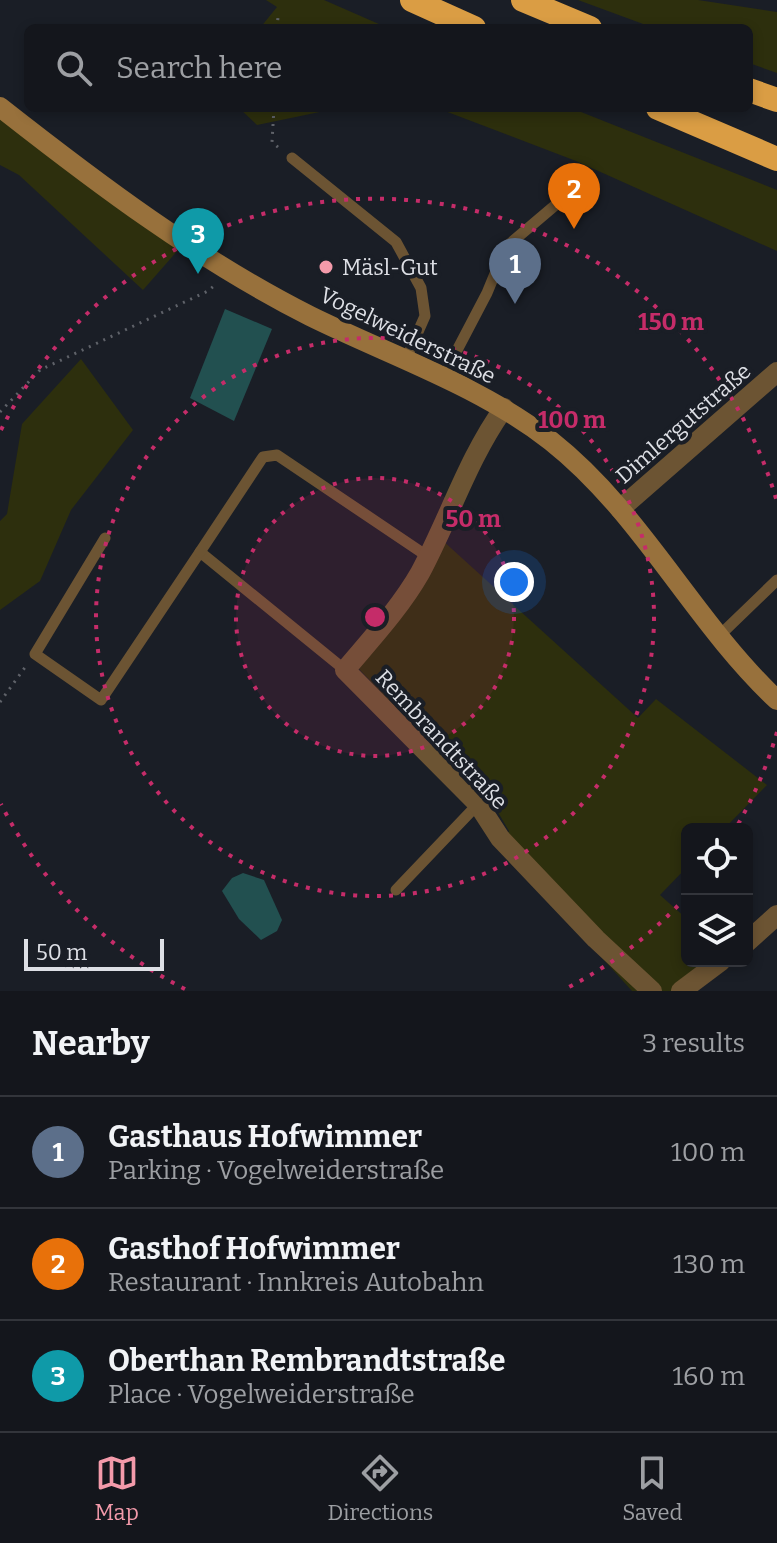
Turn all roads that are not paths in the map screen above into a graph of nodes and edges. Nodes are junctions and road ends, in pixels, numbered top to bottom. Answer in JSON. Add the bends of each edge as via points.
{"nodes":[{"id":1,"x":412,"y":0,"type":"edge"},
{"id":2,"x":523,"y":0,"type":"edge"},
{"id":3,"x":465,"y":24,"type":"edge"},
{"id":4,"x":580,"y":24,"type":"edge"},
{"id":5,"x":753,"y":91,"type":"edge"},
{"id":6,"x":777,"y":100,"type":"edge"},
{"id":7,"x":0,"y":107,"type":"edge"},
{"id":8,"x":667,"y":112,"type":"edge"},
{"id":9,"x":686,"y":112,"type":"edge"},
{"id":10,"x":777,"y":141,"type":"edge"},
{"id":11,"x":292,"y":158,"type":"road end"},
{"id":12,"x":777,"y":159,"type":"edge"},
{"id":13,"x":572,"y":191,"type":"dead end"},
{"id":14,"x":406,"y":359,"type":"junction"},
{"id":15,"x":777,"y":372,"type":"edge"},
{"id":16,"x":443,"y":377,"type":"junction"},
{"id":17,"x":504,"y":408,"type":"junction"},
{"id":18,"x":620,"y":509,"type":"junction"},
{"id":19,"x":105,"y":538,"type":"dead end"},
{"id":20,"x":200,"y":552,"type":"junction"},
{"id":21,"x":427,"y":556,"type":"junction"},
{"id":22,"x":777,"y":580,"type":"edge"},
{"id":23,"x":718,"y":637,"type":"junction"},
{"id":24,"x":345,"y":670,"type":"junction"},
{"id":25,"x":777,"y":700,"type":"edge"},
{"id":26,"x":478,"y":804,"type":"junction"},
{"id":27,"x":396,"y":890,"type":"dead end"},
{"id":28,"x":777,"y":915,"type":"edge"},
{"id":29,"x":753,"y":937,"type":"edge"},
{"id":30,"x":713,"y":967,"type":"edge"},
{"id":31,"x":652,"y":991,"type":"edge"},
{"id":32,"x":681,"y":991,"type":"edge"}],
"edges":[{"from":1,"to":3,"type":"highway"},
{"from":2,"to":4,"type":"highway"},
{"from":5,"to":6,"type":"highway"},
{"from":7,"to":14,"type":"main road","name":"Vogelweiderstraße","via":[[131,207],[231,272]]},
{"from":8,"to":12,"type":"highway"},
{"from":9,"to":10,"type":"highway"},
{"from":11,"to":14,"type":"lane","via":[[396,242],[421,288],[425,316]]},
{"from":13,"to":16,"type":"lane","via":[[506,247]]},
{"from":14,"to":16,"type":"main road","name":"Vogelweiderstraße"},
{"from":15,"to":18,"type":"street","name":"Dimlergutstraße"},
{"from":16,"to":17,"type":"main road","name":"Vogelweiderstraße"},
{"from":17,"to":18,"type":"main road","name":"Vogelweiderstraße","via":[[588,474]]},
{"from":17,"to":21,"type":"street","name":"Rembrandtstraße"},
{"from":18,"to":23,"type":"main road","name":"Vogelweiderstraße"},
{"from":19,"to":20,"type":"lane","via":[[35,654],[101,700]]},
{"from":20,"to":21,"type":"lane","via":[[263,457],[277,455]]},
{"from":20,"to":24,"type":"lane"},
{"from":21,"to":24,"type":"street","name":"Rembrandtstraße","via":[[387,620]]},
{"from":22,"to":23,"type":"lane"},
{"from":23,"to":25,"type":"main road","name":"Vogelweiderstraße"},
{"from":24,"to":26,"type":"street","name":"Rembrandtstraße"},
{"from":26,"to":27,"type":"lane"},
{"from":26,"to":31,"type":"street","name":"Rembrandtstraße","via":[[500,838]]},
{"from":28,"to":29,"type":"street"},
{"from":30,"to":32,"type":"street"}]}
